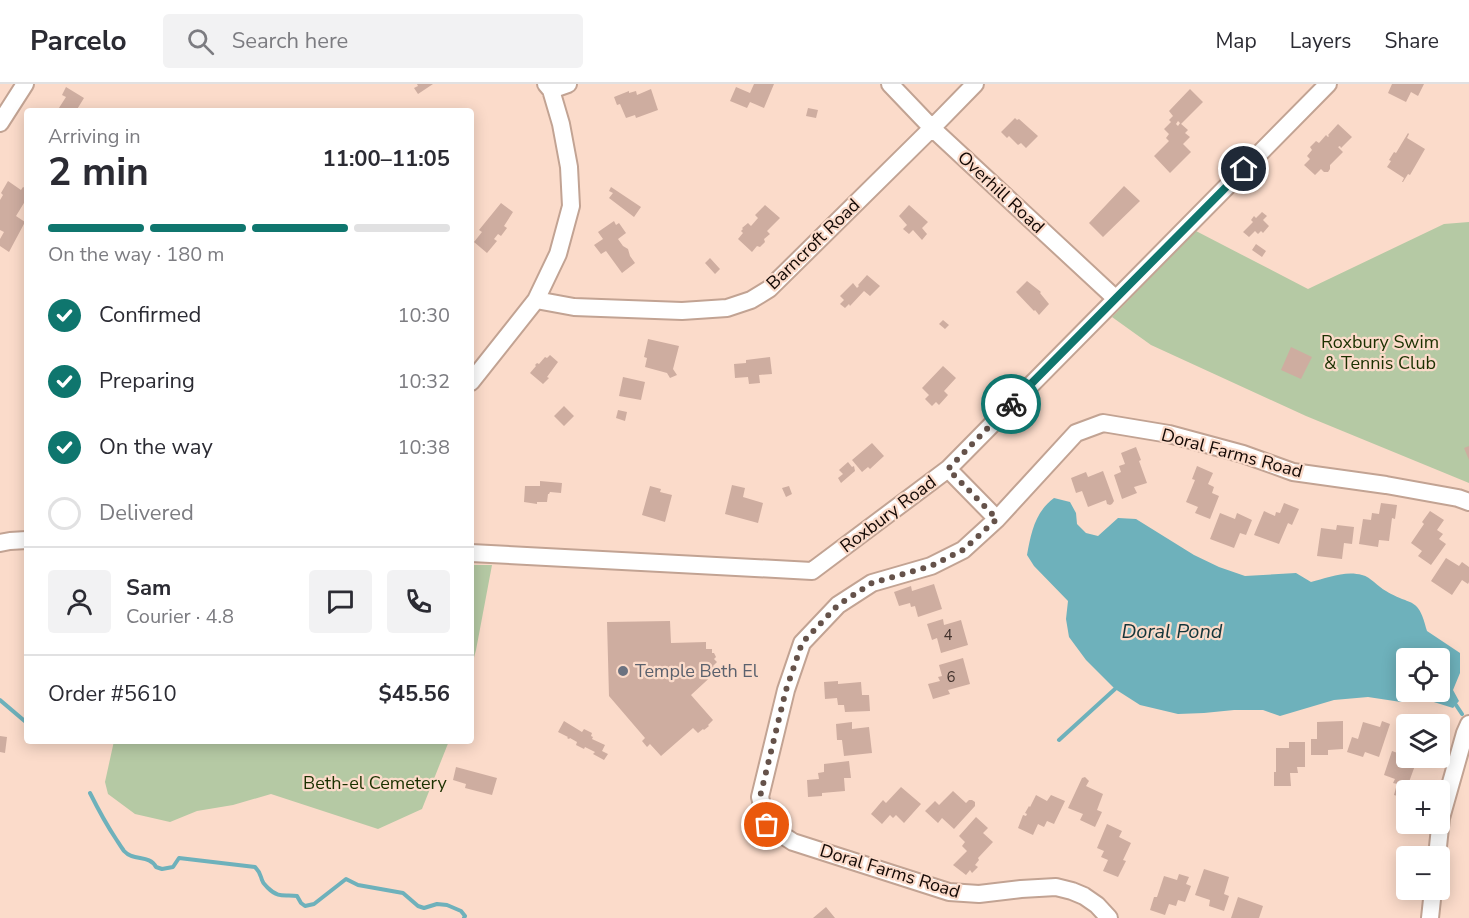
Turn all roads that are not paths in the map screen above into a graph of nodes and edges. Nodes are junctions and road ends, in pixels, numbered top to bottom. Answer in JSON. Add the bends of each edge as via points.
{"nodes":[{"id":1,"x":25,"y":84,"type":"edge"},
{"id":2,"x":568,"y":84,"type":"edge"},
{"id":3,"x":890,"y":84,"type":"edge"},
{"id":4,"x":975,"y":84,"type":"edge"},
{"id":5,"x":1328,"y":84,"type":"edge"},
{"id":6,"x":548,"y":87,"type":"edge"},
{"id":7,"x":0,"y":122,"type":"edge"},
{"id":8,"x":932,"y":128,"type":"junction"},
{"id":9,"x":1115,"y":298,"type":"junction"},
{"id":10,"x":536,"y":300,"type":"junction"},
{"id":11,"x":474,"y":378,"type":"edge"},
{"id":12,"x":948,"y":469,"type":"junction"},
{"id":13,"x":1469,"y":502,"type":"edge"},
{"id":14,"x":997,"y":519,"type":"junction"},
{"id":15,"x":24,"y":540,"type":"edge"},
{"id":16,"x":0,"y":543,"type":"edge"},
{"id":17,"x":474,"y":553,"type":"edge"},
{"id":18,"x":1469,"y":724,"type":"edge"},
{"id":19,"x":1438,"y":846,"type":"edge"},
{"id":20,"x":1432,"y":900,"type":"edge"},
{"id":21,"x":1109,"y":918,"type":"edge"},
{"id":22,"x":1430,"y":918,"type":"edge"}],
"edges":[{"from":1,"to":7,"type":"street"},
{"from":2,"to":6,"type":"street"},
{"from":3,"to":8,"type":"street","name":"Overhill Road"},
{"from":4,"to":8,"type":"street","name":"Barncroft Road"},
{"from":5,"to":9,"type":"street","name":"Roxbury Road"},
{"from":6,"to":10,"type":"street","via":[[561,123],[571,206],[558,254]]},
{"from":8,"to":9,"type":"street","name":"Overhill Road"},
{"from":8,"to":10,"type":"street","name":"Barncroft Road","via":[[769,289],[751,300],[727,308],[681,311],[574,307]]},
{"from":9,"to":12,"type":"street","name":"Roxbury Road"},
{"from":10,"to":11,"type":"street"},
{"from":12,"to":14,"type":"street"},
{"from":12,"to":17,"type":"street","name":"Roxbury Road","via":[[812,571]]},
{"from":13,"to":14,"type":"street","name":"Doral Farms Road","via":[[1386,484],[1293,472],[1169,434],[1103,423],[1076,433]]},
{"from":14,"to":21,"type":"street","name":"Doral Farms Road","via":[[963,550],[931,566],[872,583],[838,605],[802,643],[786,690],[760,797],[767,825],[794,842],[949,892],[978,894],[1056,887],[1084,896]]},
{"from":15,"to":16,"type":"street"},
{"from":18,"to":19,"type":"street","via":[[1441,818]]},
{"from":20,"to":22,"type":"street"}]}
